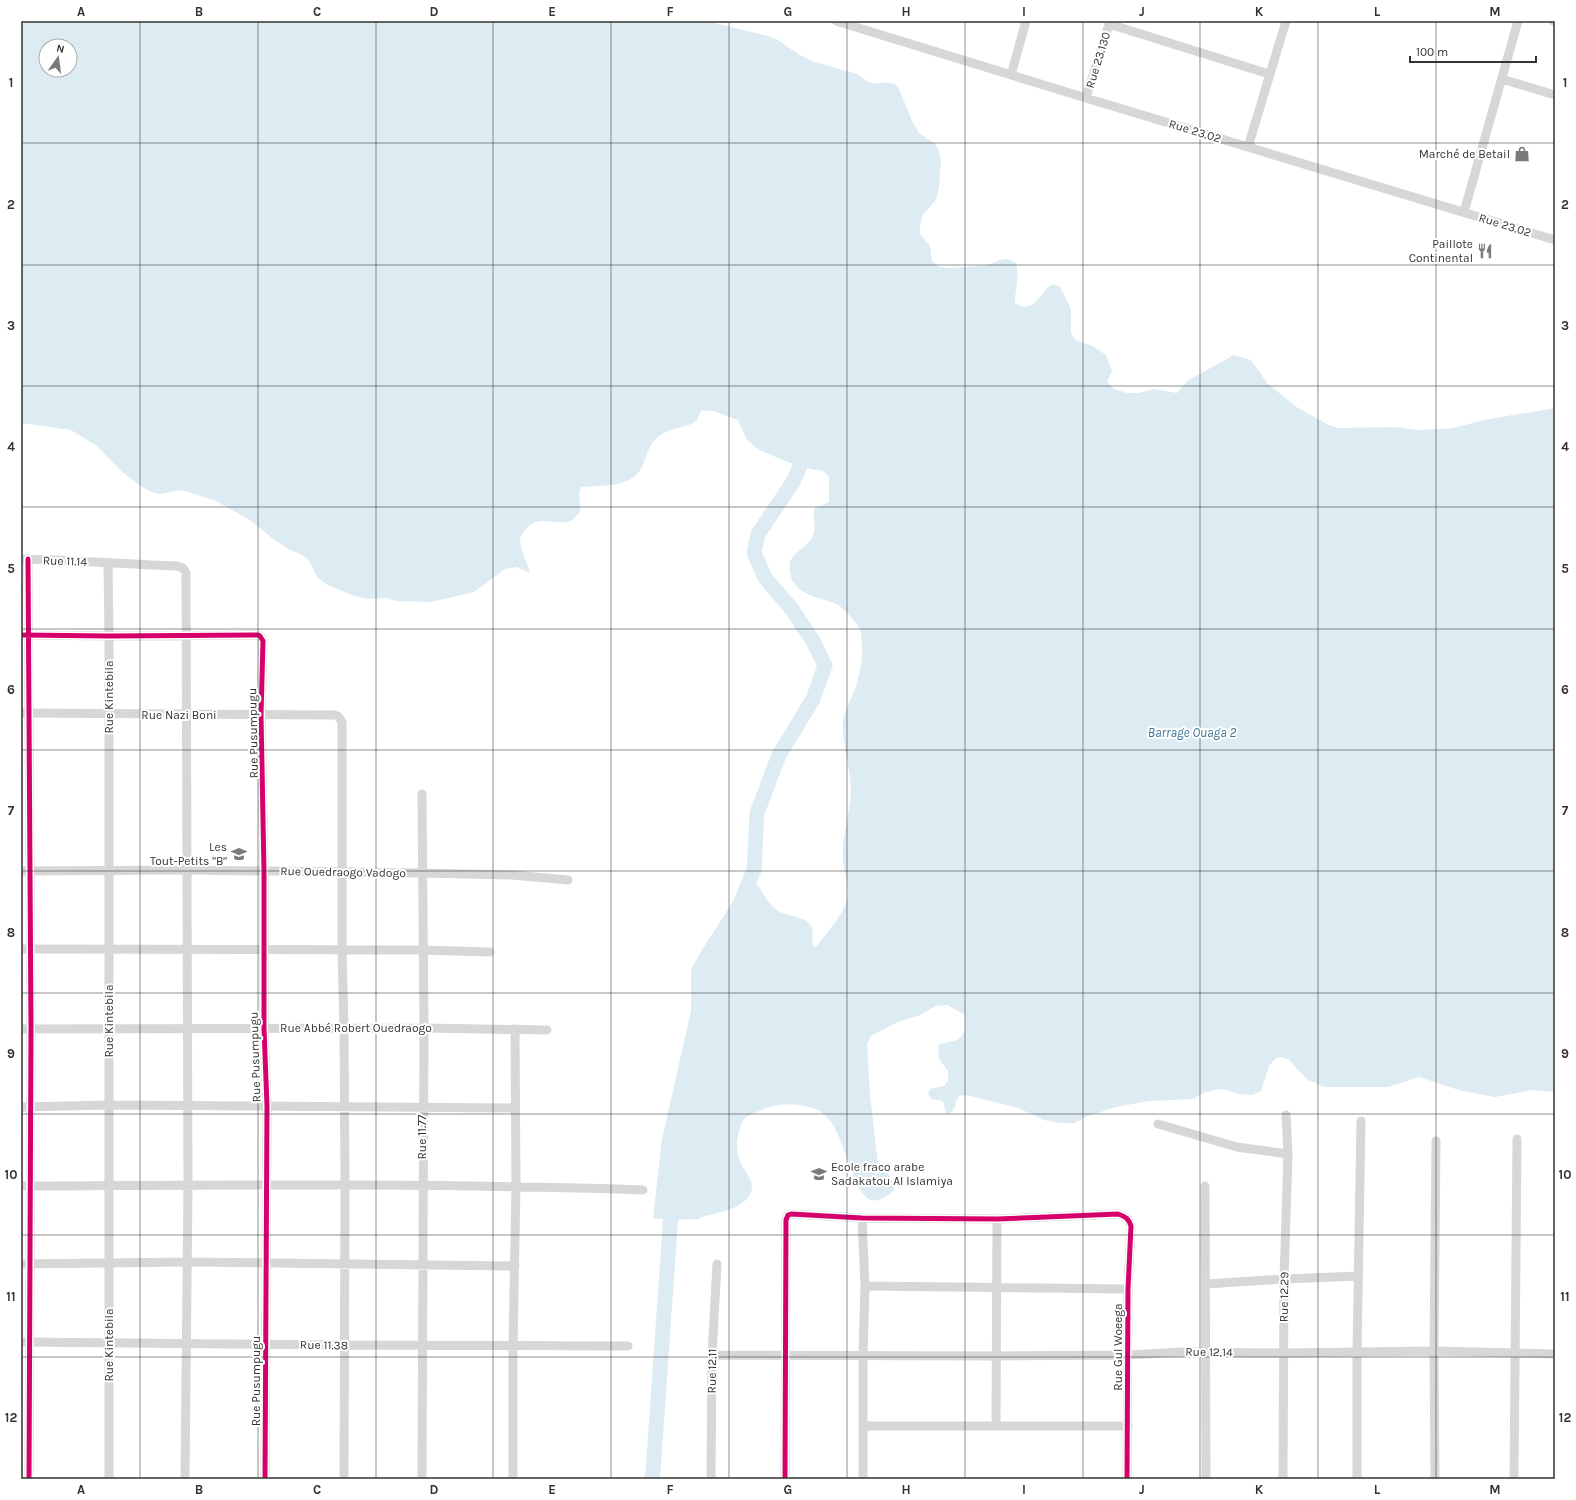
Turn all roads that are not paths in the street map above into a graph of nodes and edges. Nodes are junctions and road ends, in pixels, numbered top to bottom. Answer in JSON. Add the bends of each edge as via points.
{"nodes":[{"id":1,"x":836,"y":21,"type":"edge"},
{"id":2,"x":1026,"y":21,"type":"edge"},
{"id":3,"x":1286,"y":21,"type":"edge"},
{"id":4,"x":1518,"y":21,"type":"edge"},
{"id":5,"x":1109,"y":22,"type":"edge"},
{"id":6,"x":1269,"y":74,"type":"junction"},
{"id":7,"x":1010,"y":75,"type":"junction"},
{"id":8,"x":1502,"y":79,"type":"junction"},
{"id":9,"x":1555,"y":95,"type":"edge"},
{"id":10,"x":1086,"y":98,"type":"junction"},
{"id":11,"x":1248,"y":147,"type":"junction"},
{"id":12,"x":1464,"y":212,"type":"junction"},
{"id":13,"x":1555,"y":240,"type":"edge"},
{"id":14,"x":24,"y":559,"type":"edge"},
{"id":15,"x":108,"y":564,"type":"junction"},
{"id":16,"x":25,"y":635,"type":"edge"},
{"id":17,"x":109,"y":636,"type":"junction"},
{"id":18,"x":186,"y":636,"type":"junction"},
{"id":19,"x":25,"y":713,"type":"edge"},
{"id":20,"x":109,"y":714,"type":"junction"},
{"id":21,"x":186,"y":714,"type":"junction"},
{"id":22,"x":262,"y":715,"type":"junction"},
{"id":23,"x":422,"y":794,"type":"dead end"},
{"id":24,"x":109,"y":870,"type":"junction"},
{"id":25,"x":186,"y":870,"type":"junction"},
{"id":26,"x":25,"y":871,"type":"edge"},
{"id":27,"x":264,"y":871,"type":"junction"},
{"id":28,"x":342,"y":873,"type":"junction"},
{"id":29,"x":422,"y":873,"type":"junction"},
{"id":30,"x":568,"y":880,"type":"dead end"},
{"id":31,"x":25,"y":949,"type":"edge"},
{"id":32,"x":108,"y":949,"type":"junction"},
{"id":33,"x":187,"y":949,"type":"junction"},
{"id":34,"x":264,"y":949,"type":"junction"},
{"id":35,"x":342,"y":950,"type":"junction"},
{"id":36,"x":422,"y":950,"type":"junction"},
{"id":37,"x":490,"y":952,"type":"dead end"},
{"id":38,"x":109,"y":1028,"type":"junction"},
{"id":39,"x":188,"y":1028,"type":"junction"},
{"id":40,"x":264,"y":1028,"type":"junction"},
{"id":41,"x":344,"y":1028,"type":"junction"},
{"id":42,"x":424,"y":1028,"type":"junction"},
{"id":43,"x":26,"y":1029,"type":"edge"},
{"id":44,"x":515,"y":1029,"type":"junction"},
{"id":45,"x":548,"y":1030,"type":"dead end"},
{"id":46,"x":109,"y":1106,"type":"junction"},
{"id":47,"x":188,"y":1106,"type":"junction"},
{"id":48,"x":267,"y":1106,"type":"junction"},
{"id":49,"x":26,"y":1107,"type":"edge"},
{"id":50,"x":344,"y":1107,"type":"junction"},
{"id":51,"x":422,"y":1108,"type":"junction"},
{"id":52,"x":515,"y":1108,"type":"junction"},
{"id":53,"x":1286,"y":1115,"type":"dead end"},
{"id":54,"x":1362,"y":1121,"type":"dead end"},
{"id":55,"x":1158,"y":1124,"type":"dead end"},
{"id":56,"x":1517,"y":1139,"type":"dead end"},
{"id":57,"x":1436,"y":1141,"type":"dead end"},
{"id":58,"x":1288,"y":1154,"type":"junction"},
{"id":59,"x":267,"y":1184,"type":"junction"},
{"id":60,"x":188,"y":1185,"type":"junction"},
{"id":61,"x":422,"y":1185,"type":"junction"},
{"id":62,"x":21,"y":1186,"type":"edge"},
{"id":63,"x":31,"y":1186,"type":"junction"},
{"id":64,"x":110,"y":1186,"type":"junction"},
{"id":65,"x":345,"y":1186,"type":"junction"},
{"id":66,"x":516,"y":1186,"type":"junction"},
{"id":67,"x":1205,"y":1186,"type":"dead end"},
{"id":68,"x":643,"y":1190,"type":"dead end"},
{"id":69,"x":862,"y":1218,"type":"junction"},
{"id":70,"x":997,"y":1219,"type":"junction"},
{"id":71,"x":187,"y":1262,"type":"junction"},
{"id":72,"x":109,"y":1263,"type":"junction"},
{"id":73,"x":266,"y":1263,"type":"junction"},
{"id":74,"x":25,"y":1264,"type":"edge"},
{"id":75,"x":344,"y":1264,"type":"junction"},
{"id":76,"x":717,"y":1264,"type":"dead end"},
{"id":77,"x":422,"y":1265,"type":"junction"},
{"id":78,"x":515,"y":1266,"type":"junction"},
{"id":79,"x":1358,"y":1276,"type":"junction"},
{"id":80,"x":1284,"y":1279,"type":"junction"},
{"id":81,"x":1206,"y":1284,"type":"junction"},
{"id":82,"x":865,"y":1286,"type":"junction"},
{"id":83,"x":997,"y":1287,"type":"junction"},
{"id":84,"x":1128,"y":1289,"type":"junction"},
{"id":85,"x":25,"y":1342,"type":"edge"},
{"id":86,"x":109,"y":1342,"type":"junction"},
{"id":87,"x":187,"y":1342,"type":"junction"},
{"id":88,"x":266,"y":1344,"type":"junction"},
{"id":89,"x":344,"y":1345,"type":"junction"},
{"id":90,"x":422,"y":1345,"type":"junction"},
{"id":91,"x":513,"y":1346,"type":"junction"},
{"id":92,"x":628,"y":1346,"type":"dead end"},
{"id":93,"x":1434,"y":1351,"type":"junction"},
{"id":94,"x":1207,"y":1352,"type":"junction"},
{"id":95,"x":1357,"y":1352,"type":"junction"},
{"id":96,"x":1283,"y":1353,"type":"junction"},
{"id":97,"x":1515,"y":1353,"type":"junction"},
{"id":98,"x":712,"y":1354,"type":"junction"},
{"id":99,"x":1555,"y":1354,"type":"edge"},
{"id":100,"x":786,"y":1355,"type":"junction"},
{"id":101,"x":863,"y":1355,"type":"junction"},
{"id":102,"x":1128,"y":1355,"type":"junction"},
{"id":103,"x":996,"y":1356,"type":"junction"},
{"id":104,"x":864,"y":1426,"type":"junction"},
{"id":105,"x":996,"y":1426,"type":"junction"},
{"id":106,"x":1128,"y":1426,"type":"junction"},
{"id":107,"x":29,"y":1479,"type":"edge"},
{"id":108,"x":109,"y":1479,"type":"edge"},
{"id":109,"x":185,"y":1479,"type":"edge"},
{"id":110,"x":265,"y":1479,"type":"edge"},
{"id":111,"x":344,"y":1479,"type":"edge"},
{"id":112,"x":422,"y":1479,"type":"edge"},
{"id":113,"x":513,"y":1479,"type":"edge"},
{"id":114,"x":711,"y":1479,"type":"edge"},
{"id":115,"x":785,"y":1479,"type":"edge"},
{"id":116,"x":863,"y":1479,"type":"edge"},
{"id":117,"x":1127,"y":1479,"type":"edge"},
{"id":118,"x":1206,"y":1479,"type":"edge"},
{"id":119,"x":1283,"y":1479,"type":"edge"},
{"id":120,"x":1357,"y":1479,"type":"edge"},
{"id":121,"x":1435,"y":1479,"type":"edge"},
{"id":122,"x":1514,"y":1479,"type":"edge"}],
"edges":[{"from":1,"to":7,"type":"street","name":"Rue 23.02"},
{"from":2,"to":7,"type":"street"},
{"from":3,"to":6,"type":"street"},
{"from":4,"to":8,"type":"street"},
{"from":5,"to":6,"type":"street"},
{"from":5,"to":10,"type":"street","name":"Rue 23.130"},
{"from":6,"to":11,"type":"street"},
{"from":7,"to":10,"type":"street","name":"Rue 23.02"},
{"from":8,"to":9,"type":"street"},
{"from":8,"to":12,"type":"street"},
{"from":10,"to":11,"type":"street","name":"Rue 23.02"},
{"from":11,"to":12,"type":"street","name":"Rue 23.02"},
{"from":12,"to":13,"type":"street","name":"Rue 23.02"},
{"from":14,"to":15,"type":"street","name":"Rue 11.14"},
{"from":14,"to":16,"type":"street"},
{"from":15,"to":17,"type":"street","name":"Rue Kintebila"},
{"from":15,"to":18,"type":"street","name":"Rue 11.14","via":[[183,568],[186,573]]},
{"from":16,"to":17,"type":"street"},
{"from":16,"to":19,"type":"street"},
{"from":17,"to":18,"type":"street"},
{"from":17,"to":20,"type":"street","name":"Rue Kintebila"},
{"from":18,"to":21,"type":"street"},
{"from":18,"to":22,"type":"street","name":"Rue Pusumpugu","via":[[260,636],[263,641]]},
{"from":19,"to":20,"type":"street","name":"Rue Nazi Boni"},
{"from":19,"to":26,"type":"street"},
{"from":20,"to":21,"type":"street","name":"Rue Nazi Boni"},
{"from":20,"to":24,"type":"street","name":"Rue Kintebila"},
{"from":21,"to":22,"type":"street","name":"Rue Nazi Boni"},
{"from":21,"to":25,"type":"street"},
{"from":22,"to":27,"type":"street","name":"Rue Pusumpugu"},
{"from":22,"to":28,"type":"street","name":"Rue Nazi Boni","via":[[338,716],[342,722]]},
{"from":23,"to":29,"type":"street","name":"Rue 11.77"},
{"from":24,"to":25,"type":"street","name":"Rue Ouedraogo Vadogo"},
{"from":24,"to":26,"type":"street","name":"Rue Ouedraogo Vadogo"},
{"from":24,"to":32,"type":"street","name":"Rue Kintebila"},
{"from":25,"to":27,"type":"street","name":"Rue Ouedraogo Vadogo"},
{"from":25,"to":33,"type":"street"},
{"from":26,"to":31,"type":"street"},
{"from":27,"to":28,"type":"street","name":"Rue Ouedraogo Vadogo"},
{"from":27,"to":34,"type":"street","name":"Rue Pusumpugu"},
{"from":28,"to":29,"type":"street","name":"Rue Ouedraogo Vadogo"},
{"from":28,"to":35,"type":"street"},
{"from":29,"to":30,"type":"street","name":"Rue Ouedraogo Vadogo"},
{"from":29,"to":36,"type":"street","name":"Rue 11.77"},
{"from":31,"to":32,"type":"street"},
{"from":31,"to":43,"type":"street"},
{"from":32,"to":33,"type":"street"},
{"from":32,"to":38,"type":"street","name":"Rue Kintebila"},
{"from":33,"to":34,"type":"street"},
{"from":33,"to":39,"type":"street"},
{"from":34,"to":35,"type":"street"},
{"from":34,"to":40,"type":"street","name":"Rue Pusumpugu"},
{"from":35,"to":36,"type":"street"},
{"from":35,"to":41,"type":"street"},
{"from":36,"to":37,"type":"street"},
{"from":36,"to":42,"type":"street","name":"Rue 11.77"},
{"from":38,"to":39,"type":"street","name":"Rue Abbé Robert Ouedraogo"},
{"from":38,"to":43,"type":"street","name":"Rue Abbé Robert Ouedraogo"},
{"from":38,"to":46,"type":"street","name":"Rue Kintebila"},
{"from":39,"to":40,"type":"street","name":"Rue Abbé Robert Ouedraogo"},
{"from":39,"to":47,"type":"street"},
{"from":40,"to":41,"type":"street","name":"Rue Abbé Robert Ouedraogo"},
{"from":40,"to":48,"type":"street","name":"Rue Pusumpugu"},
{"from":41,"to":42,"type":"street","name":"Rue Abbé Robert Ouedraogo"},
{"from":41,"to":50,"type":"street"},
{"from":42,"to":44,"type":"street","name":"Rue Abbé Robert Ouedraogo"},
{"from":42,"to":51,"type":"street","name":"Rue 11.77"},
{"from":43,"to":49,"type":"street"},
{"from":44,"to":45,"type":"street","name":"Rue Abbé Robert Ouedraogo"},
{"from":44,"to":52,"type":"street"},
{"from":46,"to":47,"type":"street"},
{"from":46,"to":49,"type":"street"},
{"from":46,"to":64,"type":"street","name":"Rue Kintebila"},
{"from":47,"to":48,"type":"street"},
{"from":47,"to":60,"type":"street"},
{"from":48,"to":50,"type":"street"},
{"from":48,"to":59,"type":"street","name":"Rue Pusumpugu"},
{"from":49,"to":63,"type":"street"},
{"from":50,"to":51,"type":"street"},
{"from":50,"to":65,"type":"street"},
{"from":51,"to":52,"type":"street"},
{"from":51,"to":61,"type":"street","name":"Rue 11.77"},
{"from":52,"to":66,"type":"street"},
{"from":53,"to":58,"type":"street","name":"Rue 12.29"},
{"from":54,"to":79,"type":"street"},
{"from":55,"to":58,"type":"street","via":[[1237,1147]]},
{"from":56,"to":97,"type":"street"},
{"from":57,"to":93,"type":"street"},
{"from":58,"to":80,"type":"street","name":"Rue 12.29"},
{"from":59,"to":60,"type":"street"},
{"from":59,"to":65,"type":"street"},
{"from":59,"to":73,"type":"street","name":"Rue Pusumpugu"},
{"from":60,"to":64,"type":"street"},
{"from":60,"to":71,"type":"street"},
{"from":61,"to":65,"type":"street"},
{"from":61,"to":66,"type":"street"},
{"from":61,"to":77,"type":"street","name":"Rue 11.77"},
{"from":62,"to":63,"type":"street"},
{"from":63,"to":64,"type":"street"},
{"from":63,"to":74,"type":"street"},
{"from":64,"to":72,"type":"street","name":"Rue Kintebila"},
{"from":65,"to":75,"type":"street"},
{"from":66,"to":68,"type":"street"},
{"from":66,"to":78,"type":"street"},
{"from":67,"to":81,"type":"street"},
{"from":69,"to":70,"type":"street"},
{"from":69,"to":82,"type":"street"},
{"from":69,"to":100,"type":"street","via":[[791,1214],[787,1217]]},
{"from":70,"to":83,"type":"street"},
{"from":70,"to":84,"type":"street","name":"Rue Gul Woeega","via":[[1118,1214],[1125,1216],[1131,1226]]},
{"from":71,"to":72,"type":"street"},
{"from":71,"to":73,"type":"street"},
{"from":71,"to":87,"type":"street"},
{"from":72,"to":74,"type":"street"},
{"from":72,"to":86,"type":"street","name":"Rue Kintebila"},
{"from":73,"to":75,"type":"street"},
{"from":73,"to":88,"type":"street","name":"Rue Pusumpugu"},
{"from":74,"to":85,"type":"street"},
{"from":75,"to":77,"type":"street"},
{"from":75,"to":89,"type":"street"},
{"from":76,"to":98,"type":"street","name":"Rue 12.11"},
{"from":77,"to":78,"type":"street"},
{"from":77,"to":90,"type":"street","name":"Rue 11.77"},
{"from":78,"to":91,"type":"street"},
{"from":79,"to":80,"type":"street"},
{"from":79,"to":95,"type":"street"},
{"from":80,"to":81,"type":"street"},
{"from":80,"to":96,"type":"street","name":"Rue 12.29"},
{"from":81,"to":94,"type":"street"},
{"from":82,"to":83,"type":"street"},
{"from":82,"to":101,"type":"street"},
{"from":83,"to":84,"type":"street"},
{"from":83,"to":103,"type":"street"},
{"from":84,"to":102,"type":"street","name":"Rue Gul Woeega"},
{"from":85,"to":86,"type":"street","name":"Rue 11.38"},
{"from":85,"to":107,"type":"street"},
{"from":86,"to":87,"type":"street","name":"Rue 11.38"},
{"from":86,"to":108,"type":"street","name":"Rue Kintebila"},
{"from":87,"to":88,"type":"street","name":"Rue 11.38"},
{"from":87,"to":109,"type":"street"},
{"from":88,"to":89,"type":"street","name":"Rue 11.38"},
{"from":88,"to":110,"type":"street","name":"Rue Pusumpugu"},
{"from":89,"to":90,"type":"street","name":"Rue 11.38"},
{"from":89,"to":111,"type":"street"},
{"from":90,"to":91,"type":"street","name":"Rue 11.38"},
{"from":90,"to":112,"type":"street","name":"Rue 11.77"},
{"from":91,"to":92,"type":"street","name":"Rue 11.38"},
{"from":91,"to":113,"type":"street"},
{"from":93,"to":95,"type":"street","name":"Rue 12.14"},
{"from":93,"to":97,"type":"street","name":"Rue 12.14"},
{"from":93,"to":121,"type":"street"},
{"from":94,"to":96,"type":"street","name":"Rue 12.14"},
{"from":94,"to":102,"type":"street","name":"Rue 12.14"},
{"from":94,"to":118,"type":"street"},
{"from":95,"to":96,"type":"street","name":"Rue 12.14"},
{"from":95,"to":120,"type":"street"},
{"from":96,"to":119,"type":"street","name":"Rue 12.29"},
{"from":97,"to":99,"type":"street","name":"Rue 12.14"},
{"from":97,"to":122,"type":"street"},
{"from":98,"to":100,"type":"street","name":"Rue 12.14"},
{"from":98,"to":114,"type":"street","name":"Rue 12.11"},
{"from":100,"to":101,"type":"street","name":"Rue 12.14"},
{"from":100,"to":115,"type":"street"},
{"from":101,"to":103,"type":"street","name":"Rue 12.14"},
{"from":101,"to":104,"type":"street"},
{"from":102,"to":103,"type":"street","name":"Rue 12.14"},
{"from":102,"to":106,"type":"street","name":"Rue Gul Woeega"},
{"from":103,"to":105,"type":"street"},
{"from":104,"to":105,"type":"street"},
{"from":104,"to":116,"type":"street"},
{"from":105,"to":106,"type":"street"},
{"from":106,"to":117,"type":"street","name":"Rue Gul Woeega"}]}
